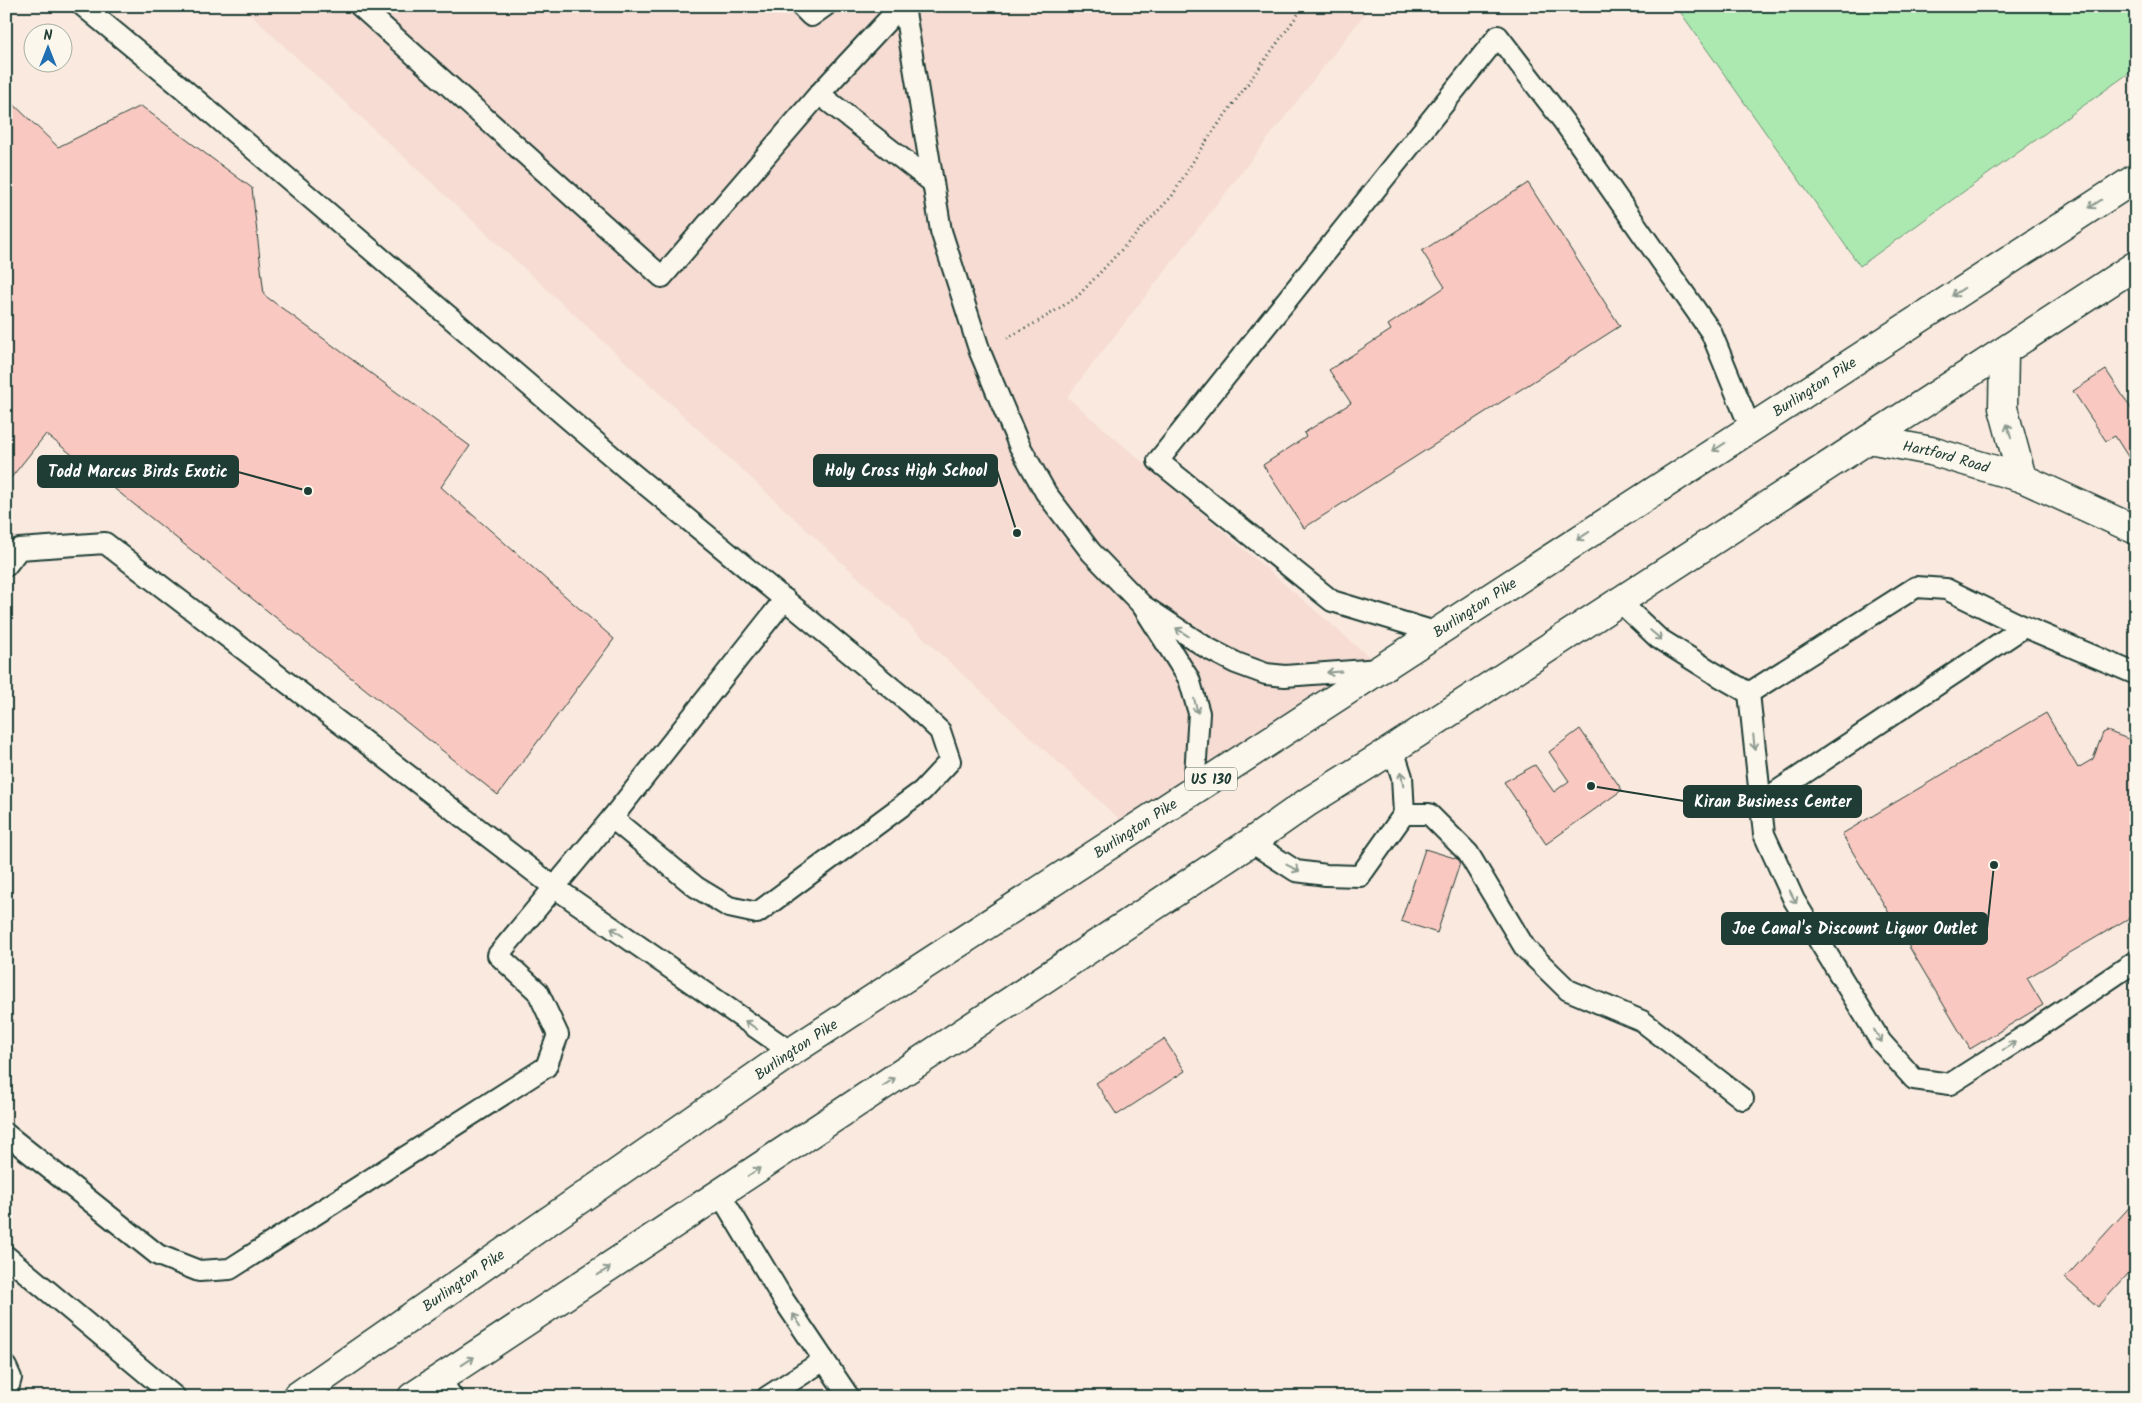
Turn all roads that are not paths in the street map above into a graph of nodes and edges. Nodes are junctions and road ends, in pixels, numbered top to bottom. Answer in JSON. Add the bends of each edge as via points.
{"nodes":[{"id":1,"x":83,"y":6,"type":"edge"},
{"id":2,"x":360,"y":6,"type":"edge"},
{"id":3,"x":801,"y":6,"type":"edge"},
{"id":4,"x":825,"y":6,"type":"edge"},
{"id":5,"x":903,"y":6,"type":"edge"},
{"id":6,"x":819,"y":94,"type":"junction"},
{"id":7,"x":2136,"y":178,"type":"edge"},
{"id":8,"x":932,"y":182,"type":"junction"},
{"id":9,"x":2136,"y":266,"type":"edge"},
{"id":10,"x":2004,"y":352,"type":"junction"},
{"id":11,"x":1750,"y":427,"type":"junction"},
{"id":12,"x":1869,"y":439,"type":"junction"},
{"id":13,"x":2022,"y":478,"type":"junction"},
{"id":14,"x":2136,"y":530,"type":"edge"},
{"id":15,"x":6,"y":566,"type":"edge"},
{"id":16,"x":785,"y":599,"type":"junction"},
{"id":17,"x":1620,"y":602,"type":"junction"},
{"id":18,"x":1142,"y":605,"type":"junction"},
{"id":19,"x":2024,"y":627,"type":"junction"},
{"id":20,"x":1435,"y":632,"type":"junction"},
{"id":21,"x":1382,"y":668,"type":"junction"},
{"id":22,"x":2136,"y":674,"type":"edge"},
{"id":23,"x":1750,"y":693,"type":"junction"},
{"id":24,"x":1393,"y":749,"type":"junction"},
{"id":25,"x":1194,"y":790,"type":"junction"},
{"id":26,"x":1760,"y":802,"type":"junction"},
{"id":27,"x":1404,"y":814,"type":"junction"},
{"id":28,"x":612,"y":818,"type":"junction"},
{"id":29,"x":1252,"y":842,"type":"junction"},
{"id":30,"x":554,"y":887,"type":"junction"},
{"id":31,"x":2136,"y":961,"type":"edge"},
{"id":32,"x":791,"y":1052,"type":"junction"},
{"id":33,"x":1743,"y":1098,"type":"dead end"},
{"id":34,"x":6,"y":1134,"type":"edge"},
{"id":35,"x":720,"y":1194,"type":"junction"},
{"id":36,"x":6,"y":1256,"type":"edge"},
{"id":37,"x":824,"y":1360,"type":"junction"},
{"id":38,"x":6,"y":1367,"type":"edge"},
{"id":39,"x":446,"y":1388,"type":"edge"},
{"id":40,"x":6,"y":1396,"type":"edge"},
{"id":41,"x":175,"y":1397,"type":"edge"},
{"id":42,"x":296,"y":1397,"type":"edge"},
{"id":43,"x":412,"y":1397,"type":"edge"},
{"id":44,"x":767,"y":1397,"type":"edge"},
{"id":45,"x":849,"y":1397,"type":"edge"}],
"edges":[{"from":1,"to":16,"type":"lane","via":[[628,470]]},
{"from":2,"to":6,"type":"lane","via":[[662,278]]},
{"from":3,"to":4,"type":"lane","via":[[812,16]]},
{"from":5,"to":6,"type":"lane"},
{"from":5,"to":8,"type":"lane","via":[[914,55]]},
{"from":6,"to":8,"type":"lane"},
{"from":7,"to":11,"type":"main road","name":"Burlington Pike","number":"US 130","one_way":true},
{"from":8,"to":18,"type":"lane","via":[[941,231],[980,352],[1019,445],[1046,493],[1091,552]]},
{"from":9,"to":10,"type":"main road"},
{"from":10,"to":12,"type":"main road"},
{"from":13,"to":10,"type":"main road","one_way":true,"via":[[2003,408]]},
{"from":11,"to":20,"type":"main road","name":"Burlington Pike","number":"US 130","one_way":true},
{"from":11,"to":20,"type":"lane","via":[[1711,332],[1564,122],[1498,36],[1158,461],[1332,601]]},
{"from":12,"to":13,"type":"main road","name":"Hartford Road","via":[[1931,451]]},
{"from":12,"to":17,"type":"main road"},
{"from":13,"to":14,"type":"main road","name":"Hartford Road"},
{"from":15,"to":30,"type":"lane","via":[[19,549],[105,543]]},
{"from":16,"to":28,"type":"lane"},
{"from":16,"to":28,"type":"lane","via":[[940,731],[950,761],[922,791],[757,913],[728,906],[696,887]]},
{"from":17,"to":23,"type":"lane","one_way":true,"via":[[1658,638]]},
{"from":17,"to":24,"type":"main road"},
{"from":21,"to":18,"type":"lane","one_way":true,"via":[[1284,676],[1266,674],[1207,648]]},
{"from":18,"to":25,"type":"lane","one_way":true,"via":[[1189,679],[1199,713]]},
{"from":19,"to":22,"type":"lane"},
{"from":19,"to":23,"type":"lane","via":[[1946,589],[1916,587]]},
{"from":19,"to":26,"type":"lane"},
{"from":20,"to":21,"type":"main road","name":"Burlington Pike","number":"US 130"},
{"from":21,"to":25,"type":"main road","name":"Burlington Pike","number":"US 130"},
{"from":23,"to":26,"type":"lane","one_way":true},
{"from":27,"to":24,"type":"lane","one_way":true,"via":[[1402,778]]},
{"from":24,"to":29,"type":"main road","via":[[1308,802]]},
{"from":25,"to":32,"type":"main road","name":"Burlington Pike","number":"US 130"},
{"from":26,"to":31,"type":"lane","one_way":true,"via":[[1764,834],[1794,900],[1881,1042],[1914,1079],[1950,1084]]},
{"from":29,"to":27,"type":"lane","one_way":true,"via":[[1296,871],[1360,876]]},
{"from":27,"to":33,"type":"lane","via":[[1429,814],[1468,853],[1525,948],[1568,990],[1642,1021]]},
{"from":28,"to":30,"type":"lane"},
{"from":35,"to":29,"type":"main road","one_way":true},
{"from":32,"to":30,"type":"lane","one_way":true},
{"from":30,"to":34,"type":"lane","via":[[498,954],[538,992],[558,1035],[546,1067],[230,1269],[199,1271],[158,1255]]},
{"from":32,"to":42,"type":"main road","name":"Burlington Pike","number":"US 130"},
{"from":37,"to":35,"type":"lane","one_way":true},
{"from":39,"to":35,"type":"main road","one_way":true},
{"from":36,"to":41,"type":"lane"},
{"from":37,"to":44,"type":"lane"},
{"from":37,"to":45,"type":"lane"},
{"from":38,"to":40,"type":"lane","via":[[10,1378]]},
{"from":39,"to":43,"type":"main road"}]}
